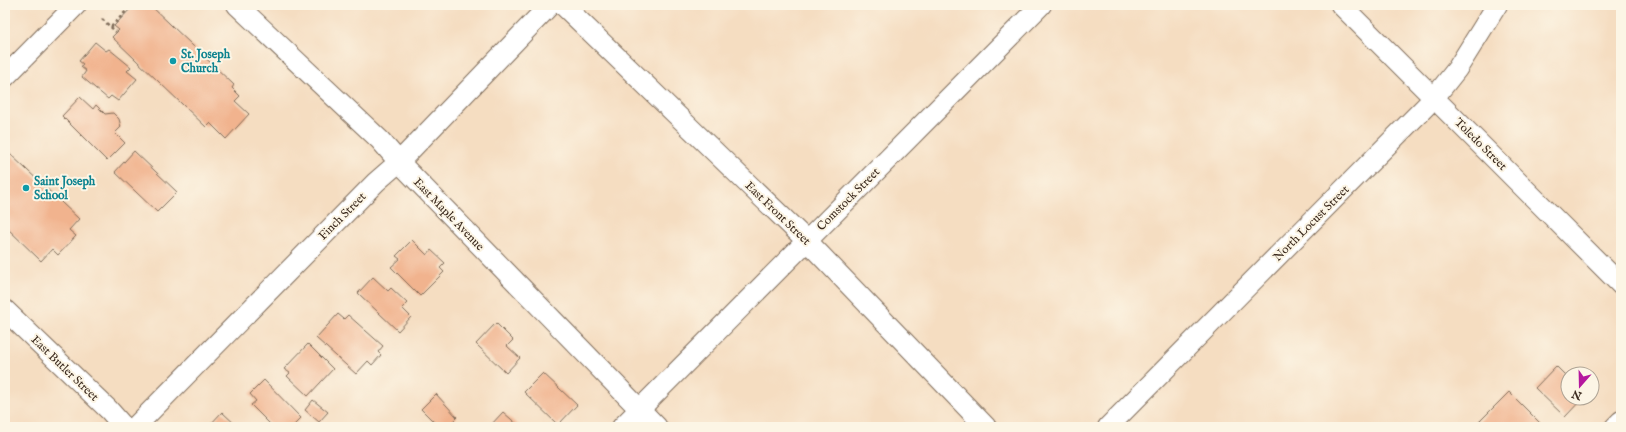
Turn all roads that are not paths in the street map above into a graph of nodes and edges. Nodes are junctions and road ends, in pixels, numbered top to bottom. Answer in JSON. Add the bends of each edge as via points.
{"nodes":[{"id":1,"x":76,"y":5,"type":"edge"},
{"id":2,"x":237,"y":5,"type":"edge"},
{"id":3,"x":550,"y":5,"type":"edge"},
{"id":4,"x":563,"y":5,"type":"edge"},
{"id":5,"x":1041,"y":5,"type":"edge"},
{"id":6,"x":1341,"y":5,"type":"edge"},
{"id":7,"x":1497,"y":5,"type":"edge"},
{"id":8,"x":5,"y":77,"type":"edge"},
{"id":9,"x":1434,"y":98,"type":"junction"},
{"id":10,"x":399,"y":162,"type":"junction"},
{"id":11,"x":807,"y":241,"type":"junction"},
{"id":12,"x":1621,"y":285,"type":"edge"},
{"id":13,"x":5,"y":310,"type":"edge"},
{"id":14,"x":640,"y":409,"type":"junction"},
{"id":15,"x":1621,"y":421,"type":"edge"},
{"id":16,"x":124,"y":427,"type":"edge"},
{"id":17,"x":135,"y":427,"type":"edge"},
{"id":18,"x":622,"y":427,"type":"edge"},
{"id":19,"x":657,"y":427,"type":"edge"},
{"id":20,"x":986,"y":427,"type":"edge"},
{"id":21,"x":1108,"y":427,"type":"edge"},
{"id":22,"x":1616,"y":427,"type":"edge"}],
"edges":[{"from":1,"to":8,"type":"street"},
{"from":2,"to":10,"type":"street","name":"East Maple Avenue","via":[[380,140]]},
{"from":3,"to":10,"type":"street","name":"Finch Street"},
{"from":4,"to":11,"type":"street","name":"East Front Street"},
{"from":5,"to":11,"type":"street","name":"Comstock Street"},
{"from":6,"to":9,"type":"street","name":"Toledo Street"},
{"from":7,"to":9,"type":"street","name":"North Locust Street","via":[[1457,69]]},
{"from":9,"to":12,"type":"street","name":"Toledo Street"},
{"from":9,"to":21,"type":"street","name":"North Locust Street"},
{"from":10,"to":14,"type":"street","name":"East Maple Avenue"},
{"from":10,"to":17,"type":"street","name":"Finch Street","via":[[370,188]]},
{"from":11,"to":14,"type":"street","name":"Comstock Street"},
{"from":11,"to":20,"type":"street","name":"East Front Street"},
{"from":13,"to":16,"type":"street","name":"East Butler Street"},
{"from":14,"to":18,"type":"street","name":"Comstock Street"},
{"from":14,"to":19,"type":"street","name":"East Maple Avenue"},
{"from":15,"to":22,"type":"street"}]}
